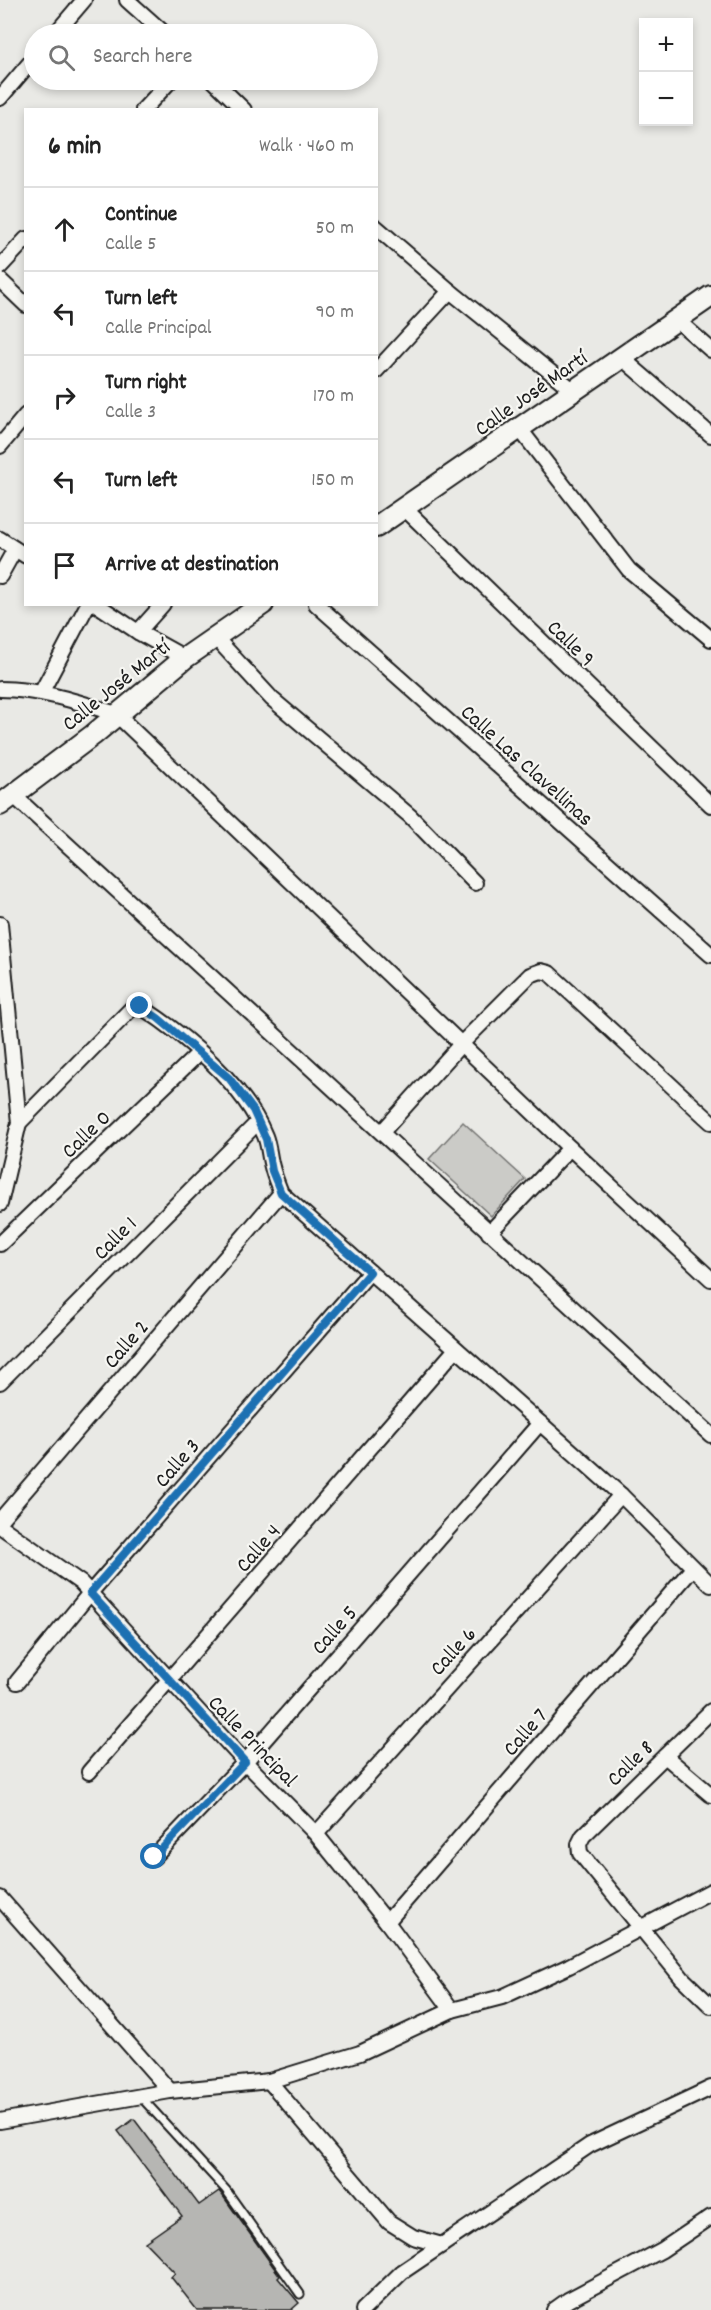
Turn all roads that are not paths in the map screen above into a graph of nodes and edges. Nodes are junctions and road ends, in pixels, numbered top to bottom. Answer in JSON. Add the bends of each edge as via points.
{"nodes":[{"id":1,"x":84,"y":0,"type":"edge"},
{"id":2,"x":127,"y":0,"type":"edge"},
{"id":3,"x":64,"y":24,"type":"edge"},
{"id":4,"x":154,"y":24,"type":"edge"},
{"id":5,"x":24,"y":70,"type":"edge"},
{"id":6,"x":162,"y":90,"type":"edge"},
{"id":7,"x":223,"y":90,"type":"edge"},
{"id":8,"x":0,"y":98,"type":"edge"},
{"id":9,"x":145,"y":108,"type":"edge"},
{"id":10,"x":242,"y":108,"type":"edge"},
{"id":11,"x":378,"y":229,"type":"edge"},
{"id":12,"x":24,"y":241,"type":"edge"},
{"id":13,"x":0,"y":267,"type":"edge"},
{"id":14,"x":0,"y":280,"type":"edge"},
{"id":15,"x":450,"y":291,"type":"junction"},
{"id":16,"x":711,"y":296,"type":"edge"},
{"id":17,"x":24,"y":303,"type":"edge"},
{"id":18,"x":677,"y":320,"type":"junction"},
{"id":19,"x":711,"y":350,"type":"edge"},
{"id":20,"x":622,"y":358,"type":"junction"},
{"id":21,"x":378,"y":369,"type":"edge"},
{"id":22,"x":574,"y":391,"type":"junction"},
{"id":23,"x":24,"y":417,"type":"edge"},
{"id":24,"x":519,"y":428,"type":"junction"},
{"id":25,"x":711,"y":435,"type":"edge"},
{"id":26,"x":0,"y":446,"type":"edge"},
{"id":27,"x":404,"y":508,"type":"junction"},
{"id":28,"x":378,"y":525,"type":"edge"},
{"id":29,"x":0,"y":539,"type":"edge"},
{"id":30,"x":20,"y":553,"type":"edge"},
{"id":31,"x":0,"y":576,"type":"edge"},
{"id":32,"x":87,"y":606,"type":"edge"},
{"id":33,"x":99,"y":606,"type":"edge"},
{"id":34,"x":162,"y":606,"type":"edge"},
{"id":35,"x":260,"y":606,"type":"edge"},
{"id":36,"x":318,"y":606,"type":"edge"},
{"id":37,"x":138,"y":632,"type":"junction"},
{"id":38,"x":215,"y":637,"type":"junction"},
{"id":39,"x":711,"y":639,"type":"edge"},
{"id":40,"x":185,"y":658,"type":"junction"},
{"id":41,"x":0,"y":689,"type":"edge"},
{"id":42,"x":41,"y":693,"type":"junction"},
{"id":43,"x":116,"y":714,"type":"junction"},
{"id":44,"x":6,"y":799,"type":"edge"},
{"id":45,"x":711,"y":805,"type":"edge"},
{"id":46,"x":475,"y":884,"type":"dead end"},
{"id":47,"x":0,"y":924,"type":"edge"},
{"id":48,"x":711,"y":955,"type":"edge"},
{"id":49,"x":462,"y":1043,"type":"junction"},
{"id":50,"x":199,"y":1053,"type":"junction"},
{"id":51,"x":258,"y":1122,"type":"junction"},
{"id":52,"x":711,"y":1122,"type":"edge"},
{"id":53,"x":20,"y":1123,"type":"junction"},
{"id":54,"x":382,"y":1132,"type":"junction"},
{"id":55,"x":570,"y":1148,"type":"junction"},
{"id":56,"x":281,"y":1193,"type":"junction"},
{"id":57,"x":0,"y":1204,"type":"edge"},
{"id":58,"x":489,"y":1233,"type":"junction"},
{"id":59,"x":0,"y":1244,"type":"edge"},
{"id":60,"x":370,"y":1272,"type":"junction"},
{"id":61,"x":711,"y":1279,"type":"edge"},
{"id":62,"x":456,"y":1349,"type":"junction"},
{"id":63,"x":0,"y":1382,"type":"edge"},
{"id":64,"x":540,"y":1423,"type":"junction"},
{"id":65,"x":711,"y":1435,"type":"edge"},
{"id":66,"x":621,"y":1495,"type":"junction"},
{"id":67,"x":0,"y":1520,"type":"edge"},
{"id":68,"x":0,"y":1526,"type":"edge"},
{"id":69,"x":693,"y":1568,"type":"junction"},
{"id":70,"x":711,"y":1585,"type":"edge"},
{"id":71,"x":90,"y":1593,"type":"junction"},
{"id":72,"x":169,"y":1680,"type":"junction"},
{"id":73,"x":17,"y":1682,"type":"dead end"},
{"id":74,"x":711,"y":1711,"type":"edge"},
{"id":75,"x":665,"y":1756,"type":"junction"},
{"id":76,"x":245,"y":1762,"type":"junction"},
{"id":77,"x":89,"y":1772,"type":"dead end"},
{"id":78,"x":711,"y":1795,"type":"edge"},
{"id":79,"x":316,"y":1834,"type":"junction"},
{"id":80,"x":154,"y":1857,"type":"dead end"},
{"id":81,"x":711,"y":1891,"type":"edge"},
{"id":82,"x":0,"y":1898,"type":"edge"},
{"id":83,"x":387,"y":1922,"type":"junction"},
{"id":84,"x":640,"y":1927,"type":"junction"},
{"id":85,"x":711,"y":2006,"type":"edge"},
{"id":86,"x":452,"y":2010,"type":"junction"},
{"id":87,"x":269,"y":2081,"type":"junction"},
{"id":88,"x":711,"y":2088,"type":"edge"},
{"id":89,"x":170,"y":2091,"type":"junction"},
{"id":90,"x":140,"y":2096,"type":"junction"},
{"id":91,"x":0,"y":2121,"type":"edge"},
{"id":92,"x":711,"y":2217,"type":"edge"},
{"id":93,"x":442,"y":2245,"type":"junction"},
{"id":94,"x":300,"y":2294,"type":"dead end"},
{"id":95,"x":363,"y":2310,"type":"edge"},
{"id":96,"x":554,"y":2310,"type":"edge"}],
"edges":[{"from":1,"to":3,"type":"street"},
{"from":2,"to":4,"type":"street"},
{"from":5,"to":8,"type":"street"},
{"from":6,"to":9,"type":"street"},
{"from":7,"to":10,"type":"street"},
{"from":11,"to":15,"type":"street"},
{"from":12,"to":13,"type":"street"},
{"from":14,"to":17,"type":"street"},
{"from":15,"to":21,"type":"street"},
{"from":15,"to":22,"type":"street"},
{"from":16,"to":18,"type":"main road","name":"Calle José Martí"},
{"from":18,"to":19,"type":"street"},
{"from":18,"to":20,"type":"main road","name":"Calle José Martí"},
{"from":20,"to":22,"type":"main road","name":"Calle José Martí"},
{"from":20,"to":25,"type":"street"},
{"from":22,"to":24,"type":"main road","name":"Calle José Martí"},
{"from":23,"to":26,"type":"street"},
{"from":24,"to":27,"type":"main road","name":"Calle José Martí"},
{"from":24,"to":39,"type":"street","via":[[629,570]]},
{"from":27,"to":28,"type":"main road","name":"Calle José Martí"},
{"from":27,"to":45,"type":"street","name":"Calle 9"},
{"from":29,"to":30,"type":"street"},
{"from":30,"to":31,"type":"street"},
{"from":32,"to":42,"type":"street"},
{"from":33,"to":37,"type":"street"},
{"from":34,"to":37,"type":"street"},
{"from":35,"to":38,"type":"main road","name":"Calle José Martí"},
{"from":36,"to":48,"type":"street","name":"Calle Las Clavellinas"},
{"from":37,"to":40,"type":"street"},
{"from":38,"to":40,"type":"main road","name":"Calle José Martí"},
{"from":38,"to":46,"type":"street","via":[[272,699],[410,816]]},
{"from":40,"to":43,"type":"main road","name":"Calle José Martí"},
{"from":41,"to":42,"type":"street"},
{"from":42,"to":43,"type":"street"},
{"from":43,"to":44,"type":"main road","name":"Calle José Martí"},
{"from":43,"to":49,"type":"street"},
{"from":44,"to":54,"type":"street"},
{"from":47,"to":53,"type":"street"},
{"from":49,"to":52,"type":"street","via":[[530,975],[549,973]]},
{"from":49,"to":54,"type":"street"},
{"from":49,"to":55,"type":"street"},
{"from":50,"to":51,"type":"street","via":[[229,1078]]},
{"from":50,"to":53,"type":"street","via":[[140,1006],[131,1009]]},
{"from":50,"to":59,"type":"street","name":"Calle 0"},
{"from":51,"to":56,"type":"street"},
{"from":51,"to":63,"type":"street","name":"Calle 1"},
{"from":53,"to":57,"type":"street"},
{"from":54,"to":58,"type":"street"},
{"from":55,"to":58,"type":"street"},
{"from":55,"to":61,"type":"street"},
{"from":56,"to":60,"type":"street"},
{"from":56,"to":67,"type":"street","name":"Calle 2"},
{"from":58,"to":65,"type":"street"},
{"from":60,"to":62,"type":"street"},
{"from":60,"to":71,"type":"street","name":"Calle 3"},
{"from":62,"to":64,"type":"street"},
{"from":62,"to":72,"type":"street","name":"Calle 4"},
{"from":64,"to":66,"type":"street"},
{"from":64,"to":76,"type":"street","name":"Calle 5"},
{"from":66,"to":69,"type":"street"},
{"from":66,"to":79,"type":"street","name":"Calle 6"},
{"from":68,"to":71,"type":"street","name":"Calle Principal"},
{"from":69,"to":70,"type":"street"},
{"from":69,"to":83,"type":"street","name":"Calle 7"},
{"from":71,"to":72,"type":"street","name":"Calle Principal"},
{"from":71,"to":73,"type":"street","name":"Calle 3"},
{"from":72,"to":76,"type":"street","name":"Calle Principal"},
{"from":72,"to":77,"type":"street","name":"Calle 4"},
{"from":74,"to":75,"type":"street","name":"Calle 8"},
{"from":75,"to":78,"type":"street"},
{"from":75,"to":84,"type":"street","name":"Calle 8","via":[[579,1844],[580,1853]]},
{"from":76,"to":79,"type":"street","name":"Calle Principal"},
{"from":76,"to":80,"type":"street","name":"Calle 5"},
{"from":79,"to":83,"type":"street","name":"Calle Principal"},
{"from":81,"to":84,"type":"street"},
{"from":82,"to":89,"type":"street"},
{"from":83,"to":86,"type":"street","name":"Calle Principal"},
{"from":84,"to":85,"type":"street"},
{"from":84,"to":86,"type":"street","via":[[569,1966],[502,1996]]},
{"from":86,"to":87,"type":"street","via":[[360,2053]]},
{"from":87,"to":89,"type":"street"},
{"from":87,"to":93,"type":"street","via":[[389,2223],[413,2237]]},
{"from":88,"to":93,"type":"street","via":[[590,2145]]},
{"from":89,"to":90,"type":"street"},
{"from":90,"to":91,"type":"street"},
{"from":90,"to":94,"type":"lane","via":[[225,2190]]},
{"from":92,"to":96,"type":"street","via":[[662,2250]]},
{"from":93,"to":95,"type":"street","via":[[402,2272]]}]}
